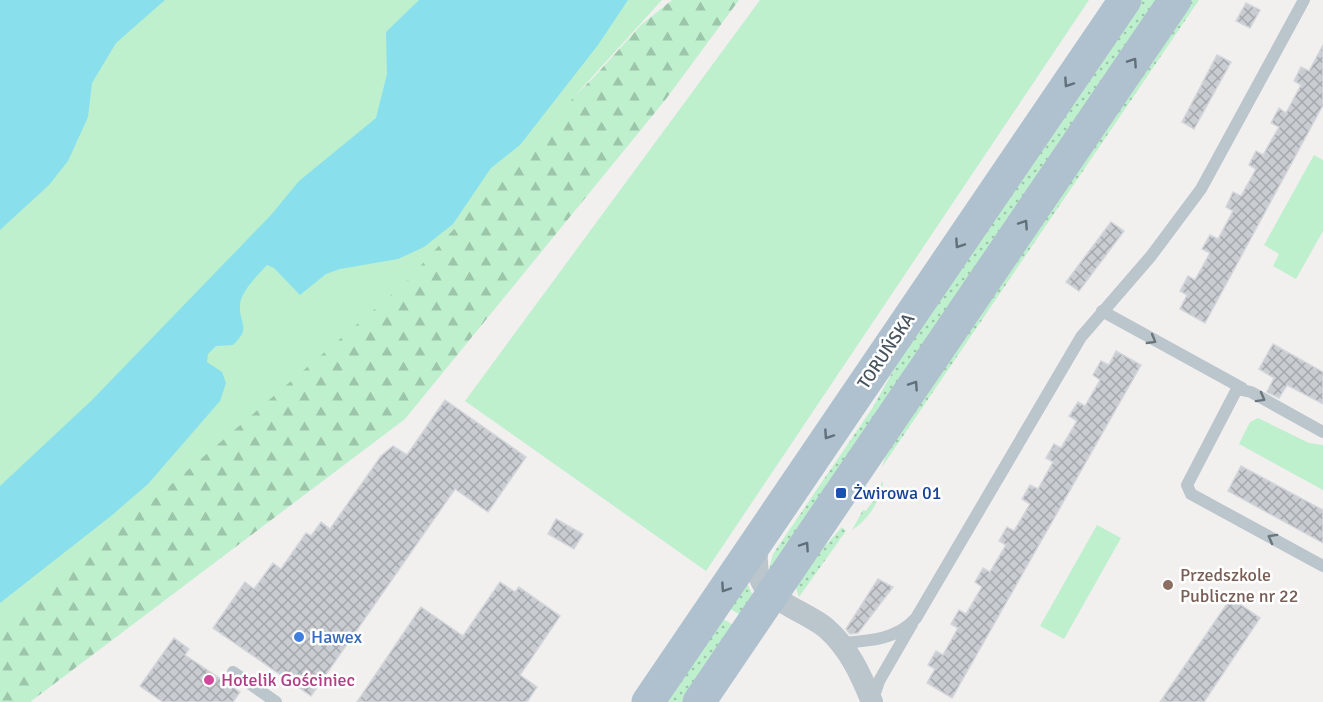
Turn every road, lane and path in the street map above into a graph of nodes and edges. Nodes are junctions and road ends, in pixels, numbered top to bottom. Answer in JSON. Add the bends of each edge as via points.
{"nodes":[{"id":1,"x":1125,"y":0,"type":"edge"},
{"id":2,"x":1175,"y":0,"type":"edge"},
{"id":3,"x":1304,"y":0,"type":"edge"},
{"id":4,"x":1102,"y":311,"type":"junction"},
{"id":5,"x":1242,"y":388,"type":"junction"},
{"id":6,"x":1323,"y":432,"type":"edge"},
{"id":7,"x":757,"y":539,"type":"junction"},
{"id":8,"x":1323,"y":566,"type":"edge"},
{"id":9,"x":772,"y":595,"type":"junction"},
{"id":10,"x":916,"y":618,"type":"junction"},
{"id":11,"x":841,"y":643,"type":"junction"},
{"id":12,"x":233,"y":672,"type":"dead end"},
{"id":13,"x":276,"y":702,"type":"edge"},
{"id":14,"x":648,"y":702,"type":"edge"},
{"id":15,"x":699,"y":702,"type":"edge"},
{"id":16,"x":872,"y":702,"type":"edge"}],
"edges":[{"from":1,"to":7,"type":"main road","name":"TORUŃSKA","one_way":true},
{"from":9,"to":2,"type":"main road","one_way":true},
{"from":3,"to":4,"type":"lane","via":[[1201,189],[1151,256]]},
{"from":4,"to":5,"type":"lane","one_way":true},
{"from":4,"to":10,"type":"lane","via":[[1081,337]]},
{"from":5,"to":6,"type":"lane","one_way":true},
{"from":8,"to":5,"type":"lane","one_way":true,"via":[[1188,490],[1187,481],[1237,389]]},
{"from":7,"to":9,"type":"street","via":[[757,570],[761,583]]},
{"from":7,"to":14,"type":"main road","name":"TORUŃSKA","one_way":true},
{"from":9,"to":11,"type":"street","via":[[824,626]]},
{"from":9,"to":15,"type":"main road"},
{"from":10,"to":11,"type":"lane","via":[[909,626],[884,637]]},
{"from":10,"to":16,"type":"lane","via":[[879,681]]},
{"from":11,"to":16,"type":"street"},
{"from":12,"to":13,"type":"lane"}]}
